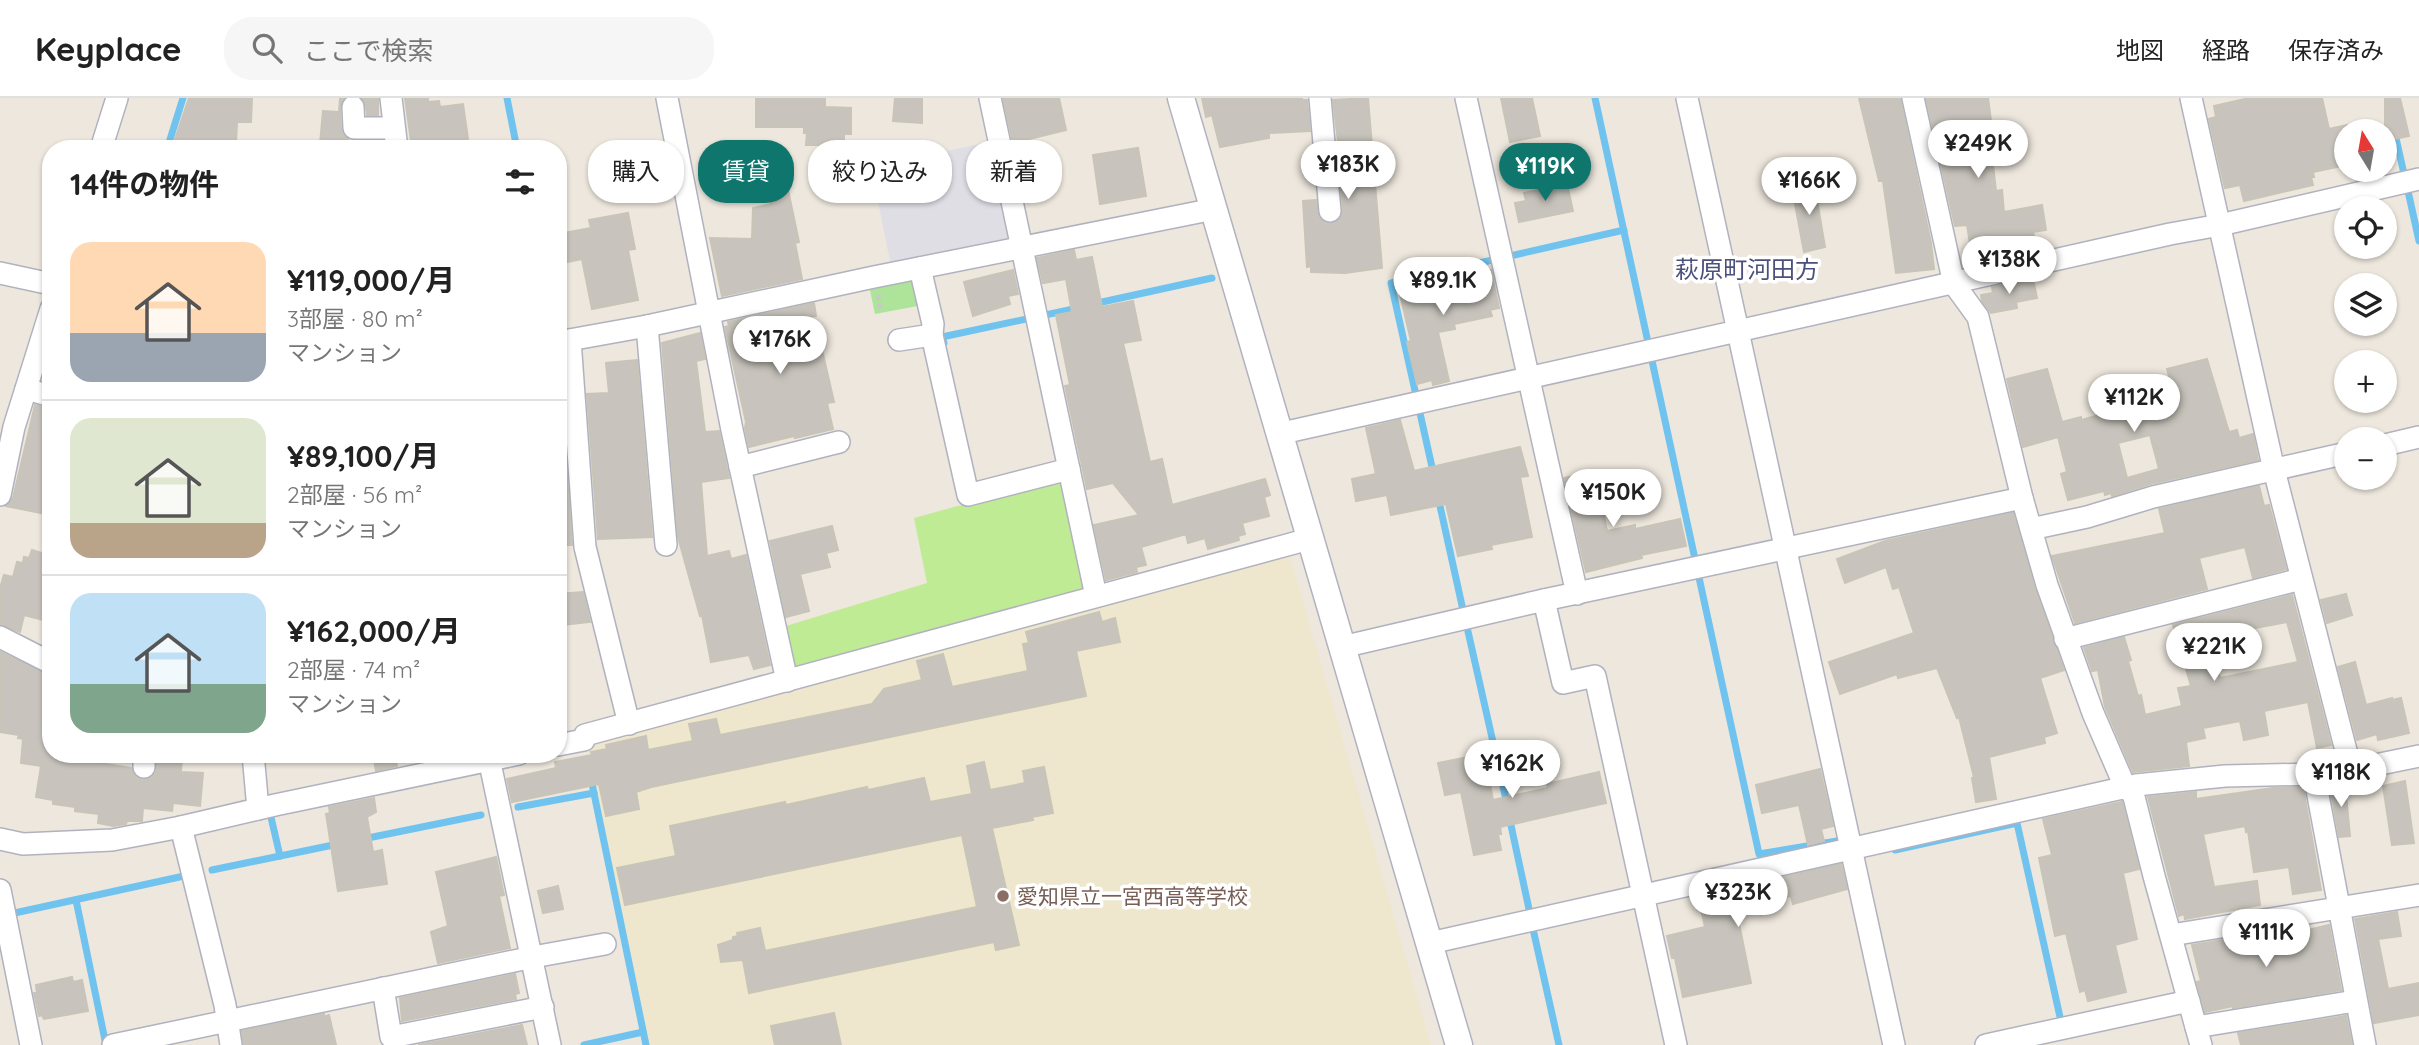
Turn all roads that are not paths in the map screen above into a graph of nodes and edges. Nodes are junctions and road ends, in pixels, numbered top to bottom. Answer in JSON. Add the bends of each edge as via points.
{"nodes":[{"id":1,"x":117,"y":98,"type":"edge"},
{"id":2,"x":391,"y":98,"type":"edge"},
{"id":3,"x":667,"y":98,"type":"edge"},
{"id":4,"x":990,"y":98,"type":"edge"},
{"id":5,"x":1181,"y":98,"type":"edge"},
{"id":6,"x":1320,"y":98,"type":"edge"},
{"id":7,"x":1466,"y":98,"type":"edge"},
{"id":8,"x":1687,"y":98,"type":"edge"},
{"id":9,"x":1913,"y":98,"type":"edge"},
{"id":10,"x":2191,"y":98,"type":"edge"},
{"id":11,"x":354,"y":107,"type":"dead end"},
{"id":12,"x":395,"y":138,"type":"edge"},
{"id":13,"x":104,"y":140,"type":"edge"},
{"id":14,"x":2419,"y":178,"type":"edge"},
{"id":15,"x":1214,"y":209,"type":"junction"},
{"id":16,"x":1330,"y":211,"type":"dead end"},
{"id":17,"x":2220,"y":225,"type":"junction"},
{"id":18,"x":1023,"y":247,"type":"junction"},
{"id":19,"x":920,"y":268,"type":"junction"},
{"id":20,"x":0,"y":273,"type":"edge"},
{"id":21,"x":42,"y":282,"type":"edge"},
{"id":22,"x":1954,"y":284,"type":"junction"},
{"id":23,"x":709,"y":312,"type":"junction"},
{"id":24,"x":647,"y":326,"type":"junction"},
{"id":25,"x":1738,"y":331,"type":"junction"},
{"id":26,"x":932,"y":335,"type":"junction"},
{"id":27,"x":42,"y":338,"type":"edge"},
{"id":28,"x":567,"y":340,"type":"edge"},
{"id":29,"x":899,"y":340,"type":"dead end"},
{"id":30,"x":567,"y":370,"type":"edge"},
{"id":31,"x":1528,"y":377,"type":"junction"},
{"id":32,"x":26,"y":389,"type":"junction"},
{"id":33,"x":42,"y":393,"type":"edge"},
{"id":34,"x":7,"y":425,"type":"edge"},
{"id":35,"x":1278,"y":434,"type":"junction"},
{"id":36,"x":2419,"y":438,"type":"edge"},
{"id":37,"x":839,"y":442,"type":"dead end"},
{"id":38,"x":2397,"y":443,"type":"edge"},
{"id":39,"x":2334,"y":456,"type":"edge"},
{"id":40,"x":740,"y":467,"type":"junction"},
{"id":41,"x":1069,"y":469,"type":"junction"},
{"id":42,"x":2274,"y":470,"type":"junction"},
{"id":43,"x":0,"y":495,"type":"edge"},
{"id":44,"x":2022,"y":498,"type":"junction"},
{"id":45,"x":2031,"y":529,"type":"junction"},
{"id":46,"x":1309,"y":539,"type":"junction"},
{"id":47,"x":666,"y":545,"type":"dead end"},
{"id":48,"x":1787,"y":548,"type":"junction"},
{"id":49,"x":2301,"y":579,"type":"junction"},
{"id":50,"x":1577,"y":594,"type":"junction"},
{"id":51,"x":1096,"y":596,"type":"junction"},
{"id":52,"x":1544,"y":600,"type":"junction"},
{"id":53,"x":0,"y":637,"type":"edge"},
{"id":54,"x":2065,"y":639,"type":"junction"},
{"id":55,"x":1342,"y":647,"type":"junction"},
{"id":56,"x":42,"y":658,"type":"edge"},
{"id":57,"x":787,"y":681,"type":"junction"},
{"id":58,"x":629,"y":724,"type":"junction"},
{"id":59,"x":567,"y":744,"type":"edge"},
{"id":60,"x":2419,"y":759,"type":"edge"},
{"id":61,"x":254,"y":763,"type":"edge"},
{"id":62,"x":465,"y":763,"type":"edge"},
{"id":63,"x":489,"y":763,"type":"edge"},
{"id":64,"x":2351,"y":770,"type":"junction"},
{"id":65,"x":2314,"y":774,"type":"junction"},
{"id":66,"x":2126,"y":789,"type":"junction"},
{"id":67,"x":258,"y":808,"type":"junction"},
{"id":68,"x":181,"y":827,"type":"junction"},
{"id":69,"x":0,"y":839,"type":"edge"},
{"id":70,"x":1852,"y":849,"type":"junction"},
{"id":71,"x":0,"y":890,"type":"edge"},
{"id":72,"x":2419,"y":895,"type":"edge"},
{"id":73,"x":1643,"y":896,"type":"junction"},
{"id":74,"x":2338,"y":908,"type":"junction"},
{"id":75,"x":2171,"y":935,"type":"junction"},
{"id":76,"x":1430,"y":943,"type":"junction"},
{"id":77,"x":604,"y":944,"type":"dead end"},
{"id":78,"x":533,"y":957,"type":"junction"},
{"id":79,"x":383,"y":988,"type":"junction"},
{"id":80,"x":2189,"y":1001,"type":"junction"},
{"id":81,"x":2355,"y":1001,"type":"junction"},
{"id":82,"x":543,"y":1007,"type":"junction"},
{"id":83,"x":227,"y":1022,"type":"junction"},
{"id":84,"x":2075,"y":1035,"type":"edge"},
{"id":85,"x":2199,"y":1036,"type":"edge"},
{"id":86,"x":31,"y":1045,"type":"edge"},
{"id":87,"x":113,"y":1045,"type":"edge"},
{"id":88,"x":231,"y":1045,"type":"edge"},
{"id":89,"x":551,"y":1045,"type":"edge"},
{"id":90,"x":1460,"y":1045,"type":"edge"},
{"id":91,"x":1675,"y":1045,"type":"edge"},
{"id":92,"x":1894,"y":1045,"type":"edge"},
{"id":93,"x":1986,"y":1045,"type":"edge"},
{"id":94,"x":2365,"y":1045,"type":"edge"}],
"edges":[{"from":1,"to":13,"type":"street"},
{"from":2,"to":12,"type":"street"},
{"from":3,"to":23,"type":"street"},
{"from":4,"to":18,"type":"street"},
{"from":5,"to":15,"type":"street"},
{"from":6,"to":16,"type":"street"},
{"from":7,"to":31,"type":"street"},
{"from":8,"to":25,"type":"street"},
{"from":9,"to":22,"type":"street"},
{"from":10,"to":17,"type":"street"},
{"from":11,"to":12,"type":"street","via":[[354,128]]},
{"from":14,"to":17,"type":"street"},
{"from":15,"to":18,"type":"street"},
{"from":15,"to":35,"type":"street"},
{"from":17,"to":22,"type":"street"},
{"from":17,"to":42,"type":"street"},
{"from":18,"to":19,"type":"street"},
{"from":18,"to":41,"type":"street"},
{"from":19,"to":23,"type":"street"},
{"from":19,"to":26,"type":"street"},
{"from":20,"to":21,"type":"street"},
{"from":22,"to":25,"type":"street"},
{"from":22,"to":44,"type":"street","via":[[1978,317]]},
{"from":23,"to":24,"type":"street"},
{"from":23,"to":40,"type":"street"},
{"from":24,"to":28,"type":"street"},
{"from":24,"to":47,"type":"street"},
{"from":25,"to":31,"type":"street"},
{"from":25,"to":48,"type":"street"},
{"from":26,"to":29,"type":"street"},
{"from":26,"to":41,"type":"street","via":[[968,495]]},
{"from":27,"to":32,"type":"street"},
{"from":30,"to":58,"type":"street","via":[[585,547]]},
{"from":31,"to":35,"type":"street"},
{"from":31,"to":50,"type":"street"},
{"from":32,"to":33,"type":"street"},
{"from":32,"to":34,"type":"street"},
{"from":34,"to":43,"type":"street"},
{"from":35,"to":46,"type":"street"},
{"from":36,"to":38,"type":"street"},
{"from":37,"to":40,"type":"street"},
{"from":39,"to":42,"type":"street"},
{"from":40,"to":57,"type":"street"},
{"from":41,"to":51,"type":"street"},
{"from":42,"to":45,"type":"street"},
{"from":42,"to":49,"type":"street"},
{"from":44,"to":45,"type":"street"},
{"from":44,"to":48,"type":"street"},
{"from":45,"to":54,"type":"street"},
{"from":46,"to":51,"type":"street"},
{"from":46,"to":55,"type":"street"},
{"from":48,"to":50,"type":"street"},
{"from":48,"to":70,"type":"street"},
{"from":49,"to":54,"type":"street"},
{"from":49,"to":64,"type":"street"},
{"from":50,"to":52,"type":"street"},
{"from":51,"to":57,"type":"street"},
{"from":52,"to":55,"type":"street"},
{"from":52,"to":73,"type":"street","via":[[1563,683],[1595,677]]},
{"from":53,"to":56,"type":"street"},
{"from":54,"to":66,"type":"street"},
{"from":55,"to":76,"type":"street"},
{"from":57,"to":58,"type":"street"},
{"from":58,"to":59,"type":"street"},
{"from":60,"to":64,"type":"street"},
{"from":61,"to":67,"type":"street"},
{"from":62,"to":67,"type":"street"},
{"from":63,"to":78,"type":"street"},
{"from":64,"to":65,"type":"street"},
{"from":65,"to":66,"type":"street","via":[[2225,776]]},
{"from":65,"to":74,"type":"street"},
{"from":66,"to":70,"type":"street"},
{"from":66,"to":75,"type":"street","via":[[2133,793]]},
{"from":67,"to":68,"type":"street"},
{"from":68,"to":69,"type":"street","via":[[112,840],[23,844]]},
{"from":68,"to":83,"type":"street"},
{"from":70,"to":73,"type":"street"},
{"from":70,"to":92,"type":"street"},
{"from":71,"to":86,"type":"street"},
{"from":72,"to":74,"type":"street"},
{"from":73,"to":76,"type":"street"},
{"from":73,"to":91,"type":"street"},
{"from":74,"to":75,"type":"street"},
{"from":74,"to":81,"type":"street"},
{"from":75,"to":80,"type":"street"},
{"from":76,"to":90,"type":"street"},
{"from":77,"to":78,"type":"street"},
{"from":78,"to":79,"type":"street"},
{"from":78,"to":82,"type":"street"},
{"from":79,"to":82,"type":"street","via":[[391,1037]]},
{"from":79,"to":83,"type":"street"},
{"from":80,"to":84,"type":"street"},
{"from":80,"to":85,"type":"street"},
{"from":81,"to":85,"type":"street"},
{"from":81,"to":94,"type":"street"},
{"from":82,"to":89,"type":"street"},
{"from":83,"to":87,"type":"street"},
{"from":83,"to":88,"type":"street"},
{"from":84,"to":93,"type":"street"}]}
